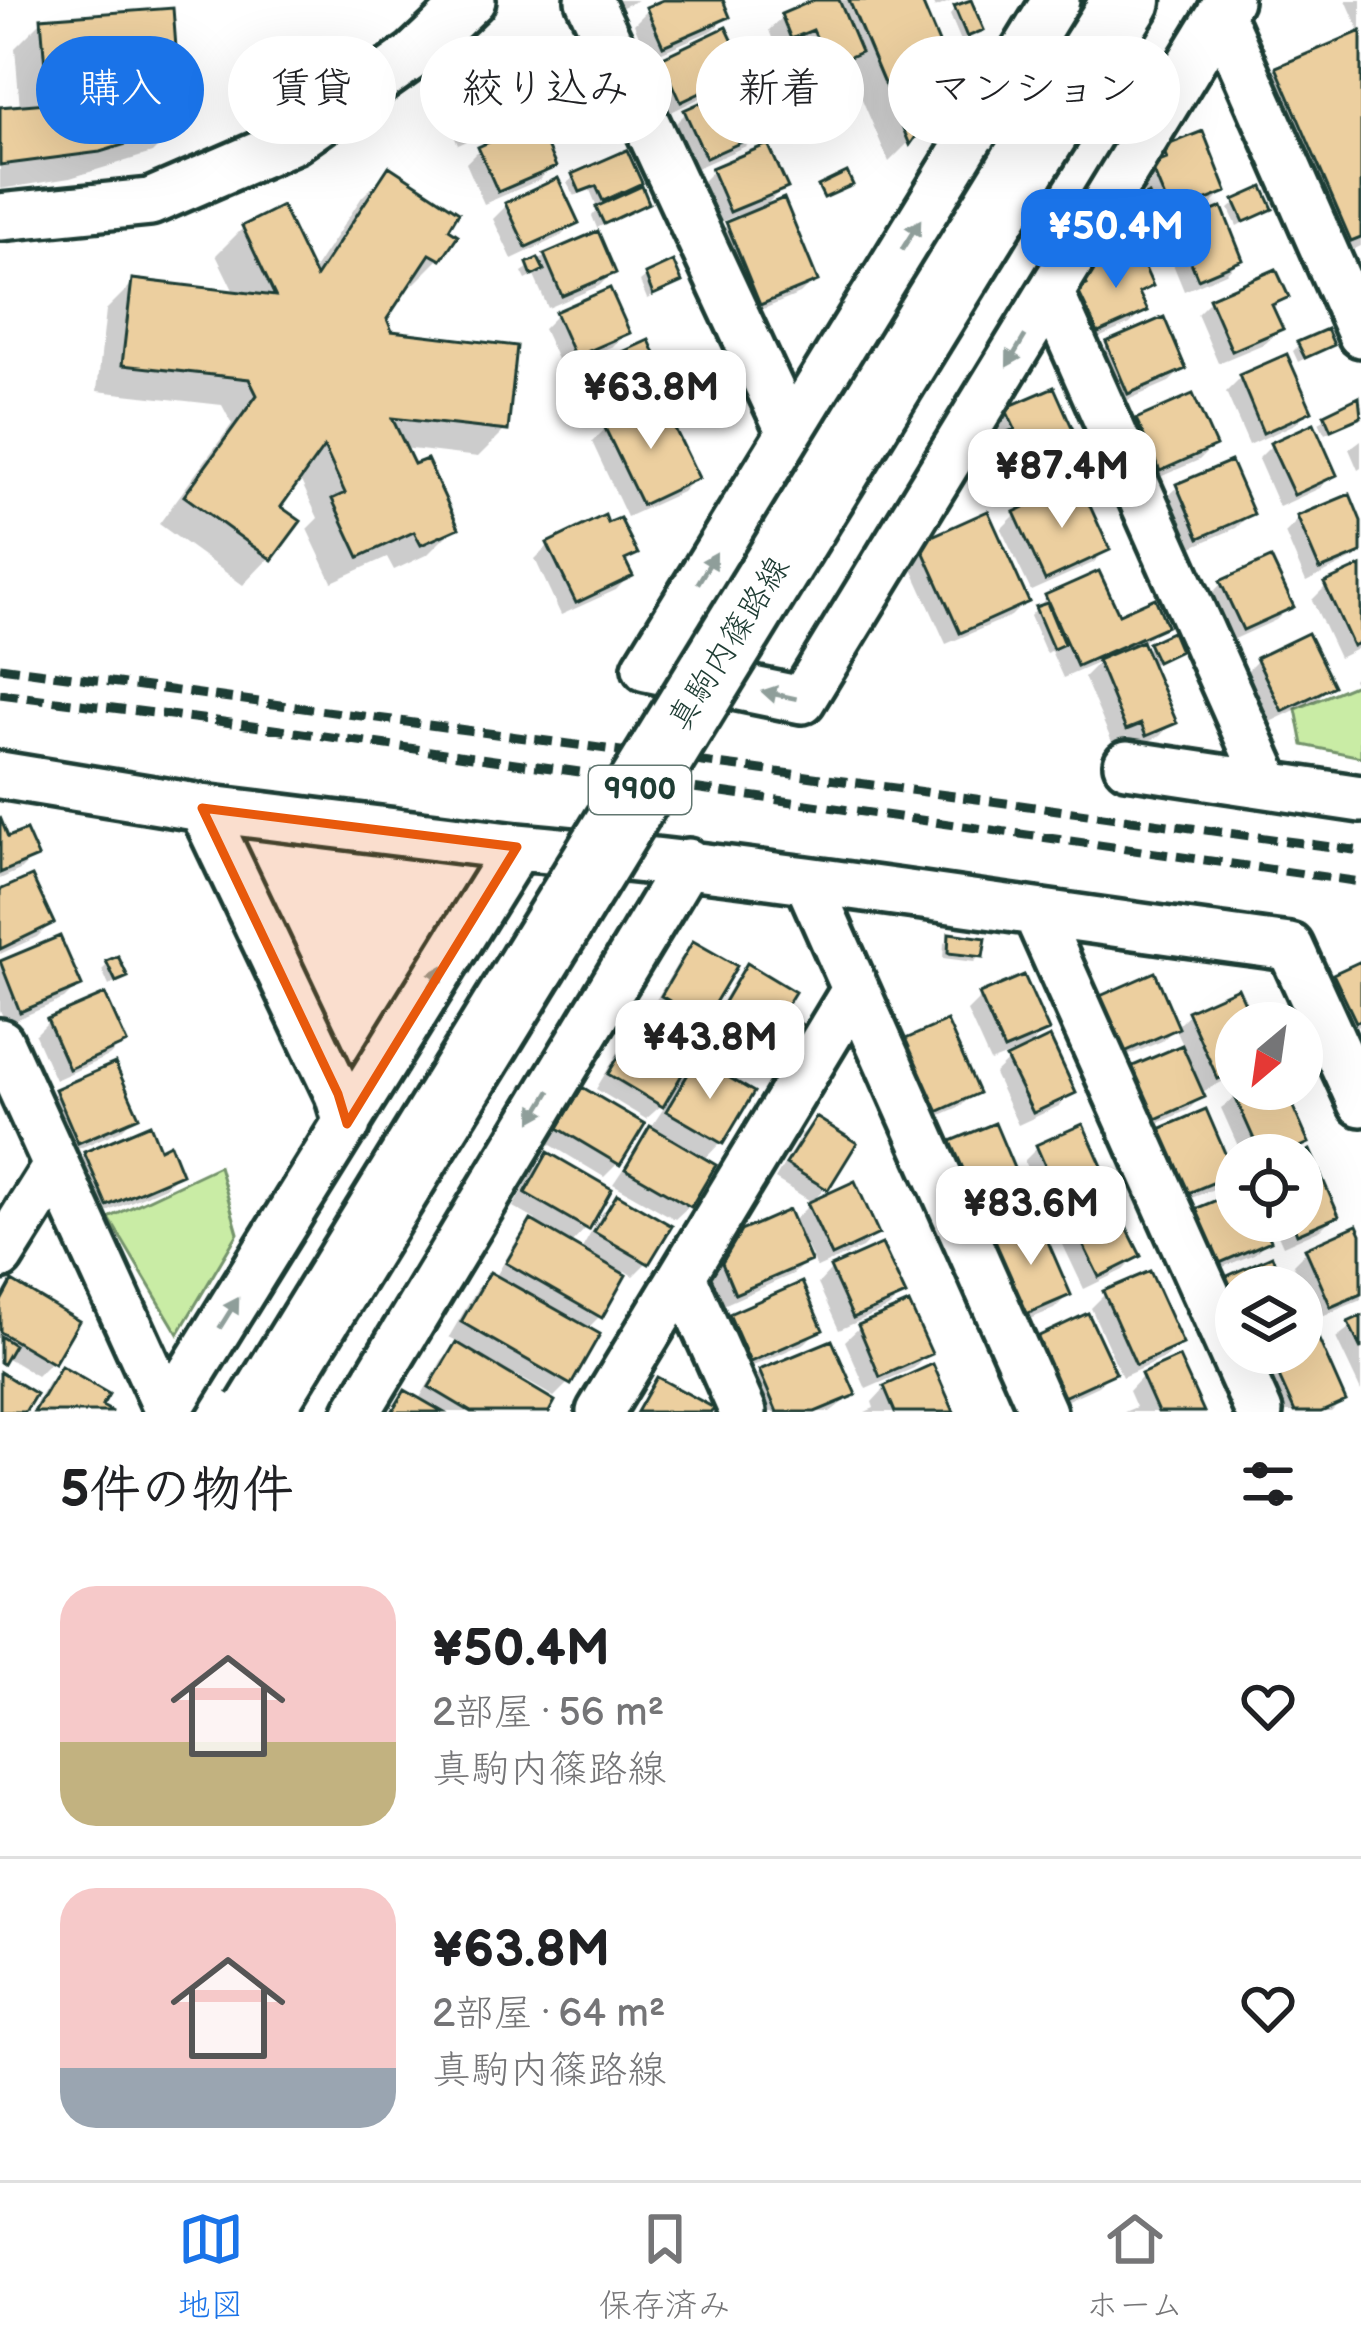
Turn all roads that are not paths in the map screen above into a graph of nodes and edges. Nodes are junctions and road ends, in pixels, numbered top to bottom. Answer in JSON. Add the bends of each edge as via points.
{"nodes":[{"id":1,"x":590,"y":0,"type":"edge"},
{"id":2,"x":1056,"y":0,"type":"edge"},
{"id":3,"x":1127,"y":0,"type":"edge"},
{"id":4,"x":455,"y":7,"type":"edge"},
{"id":5,"x":1225,"y":7,"type":"edge"},
{"id":6,"x":0,"y":217,"type":"edge"},
{"id":7,"x":1051,"y":294,"type":"junction"},
{"id":8,"x":1361,"y":334,"type":"edge"},
{"id":9,"x":790,"y":432,"type":"junction"},
{"id":10,"x":1126,"y":764,"type":"dead end"},
{"id":11,"x":0,"y":775,"type":"edge"},
{"id":12,"x":1269,"y":784,"type":"junction"},
{"id":13,"x":1361,"y":799,"type":"edge"},
{"id":14,"x":202,"y":808,"type":"junction"},
{"id":15,"x":517,"y":847,"type":"junction"},
{"id":16,"x":688,"y":862,"type":"junction"},
{"id":17,"x":808,"y":882,"type":"junction"},
{"id":18,"x":1037,"y":915,"type":"junction"},
{"id":19,"x":855,"y":990,"type":"junction"},
{"id":20,"x":0,"y":1042,"type":"edge"},
{"id":21,"x":1361,"y":1103,"type":"edge"},
{"id":22,"x":346,"y":1124,"type":"junction"},
{"id":23,"x":55,"y":1168,"type":"junction"},
{"id":24,"x":0,"y":1256,"type":"edge"},
{"id":25,"x":683,"y":1277,"type":"junction"},
{"id":26,"x":168,"y":1412,"type":"edge"},
{"id":27,"x":258,"y":1412,"type":"edge"},
{"id":28,"x":357,"y":1412,"type":"edge"},
{"id":29,"x":600,"y":1412,"type":"edge"},
{"id":30,"x":743,"y":1412,"type":"edge"},
{"id":31,"x":1043,"y":1412,"type":"edge"},
{"id":32,"x":1259,"y":1412,"type":"edge"}],
"edges":[{"from":1,"to":9,"type":"street"},
{"from":9,"to":2,"type":"street","one_way":true},
{"from":3,"to":27,"type":"main road","name":"真駒内篠路線","number":"9900","bridge":true},
{"from":4,"to":6,"type":"street","via":[[414,55],[294,140],[150,202]]},
{"from":5,"to":7,"type":"street"},
{"from":5,"to":8,"type":"street"},
{"from":7,"to":9,"type":"street","one_way":true,"via":[[802,700],[646,668]]},
{"from":7,"to":12,"type":"street"},
{"from":10,"to":12,"type":"street"},
{"from":11,"to":14,"type":"street"},
{"from":12,"to":13,"type":"street"},
{"from":14,"to":15,"type":"street"},
{"from":14,"to":22,"type":"street"},
{"from":15,"to":16,"type":"street"},
{"from":22,"to":15,"type":"street","one_way":true},
{"from":16,"to":17,"type":"street"},
{"from":16,"to":28,"type":"street","one_way":true},
{"from":17,"to":18,"type":"street"},
{"from":17,"to":19,"type":"street"},
{"from":18,"to":21,"type":"street","via":[[1290,947]]},
{"from":18,"to":32,"type":"street"},
{"from":19,"to":25,"type":"street"},
{"from":19,"to":31,"type":"street"},
{"from":20,"to":23,"type":"street"},
{"from":26,"to":22,"type":"street","one_way":true},
{"from":23,"to":24,"type":"street"},
{"from":23,"to":26,"type":"street"},
{"from":25,"to":29,"type":"street"},
{"from":25,"to":30,"type":"street"}]}
